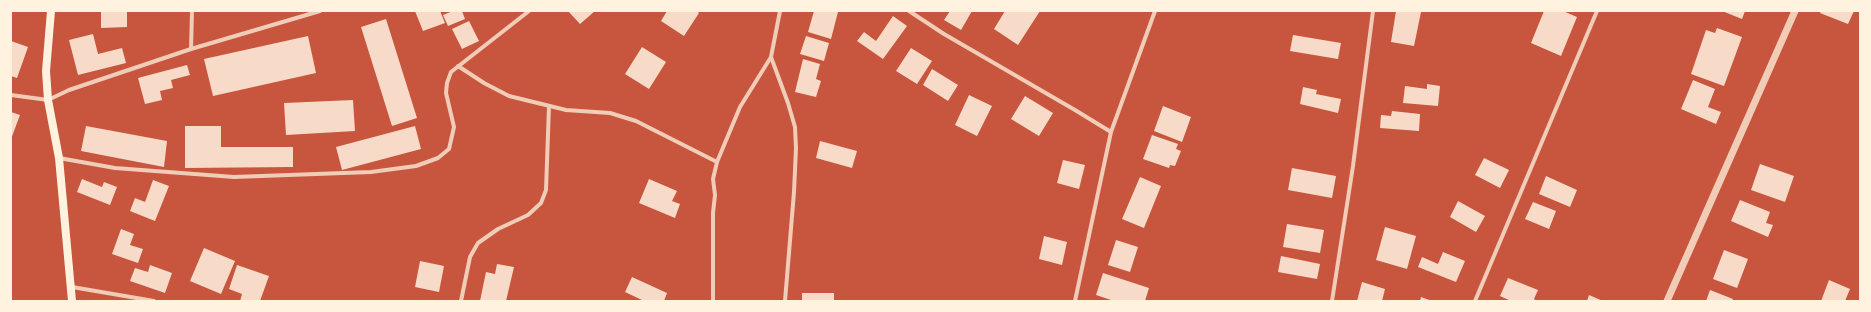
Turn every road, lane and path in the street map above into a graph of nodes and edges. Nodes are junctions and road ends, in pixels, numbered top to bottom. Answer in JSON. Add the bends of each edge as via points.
{"nodes":[{"id":1,"x":51,"y":11,"type":"edge"},
{"id":2,"x":192,"y":11,"type":"edge"},
{"id":3,"x":320,"y":11,"type":"edge"},
{"id":4,"x":529,"y":11,"type":"edge"},
{"id":5,"x":780,"y":11,"type":"edge"},
{"id":6,"x":909,"y":11,"type":"edge"},
{"id":7,"x":1155,"y":11,"type":"edge"},
{"id":8,"x":1373,"y":11,"type":"edge"},
{"id":9,"x":1597,"y":11,"type":"edge"},
{"id":10,"x":1796,"y":11,"type":"edge"},
{"id":11,"x":191,"y":49,"type":"junction"},
{"id":12,"x":771,"y":57,"type":"junction"},
{"id":13,"x":458,"y":66,"type":"junction"},
{"id":14,"x":11,"y":95,"type":"edge"},
{"id":15,"x":48,"y":100,"type":"junction"},
{"id":16,"x":549,"y":106,"type":"junction"},
{"id":17,"x":1111,"y":132,"type":"junction"},
{"id":18,"x":58,"y":158,"type":"junction"},
{"id":19,"x":717,"y":162,"type":"junction"},
{"id":20,"x":72,"y":287,"type":"junction"},
{"id":21,"x":72,"y":301,"type":"edge"},
{"id":22,"x":154,"y":301,"type":"edge"},
{"id":23,"x":461,"y":301,"type":"edge"},
{"id":24,"x":713,"y":301,"type":"edge"},
{"id":25,"x":785,"y":301,"type":"edge"},
{"id":26,"x":1075,"y":301,"type":"edge"},
{"id":27,"x":1332,"y":301,"type":"edge"},
{"id":28,"x":1476,"y":301,"type":"edge"},
{"id":29,"x":1667,"y":301,"type":"edge"}],
"edges":[{"from":1,"to":15,"type":"main road","via":[[46,71]]},
{"from":2,"to":11,"type":"street"},
{"from":3,"to":11,"type":"street"},
{"from":4,"to":13,"type":"street"},
{"from":5,"to":12,"type":"street"},
{"from":6,"to":17,"type":"street"},
{"from":7,"to":17,"type":"street"},
{"from":8,"to":27,"type":"street"},
{"from":9,"to":28,"type":"street"},
{"from":10,"to":29,"type":"street"},
{"from":11,"to":15,"type":"street","via":[[69,90]]},
{"from":12,"to":19,"type":"street","via":[[740,107]]},
{"from":12,"to":25,"type":"street","via":[[795,127],[794,192]]},
{"from":13,"to":16,"type":"street","via":[[509,96]]},
{"from":13,"to":18,"type":"street","via":[[451,72],[447,82],[446,93],[454,126],[449,149],[438,158],[416,166],[371,172],[234,177],[115,168]]},
{"from":14,"to":15,"type":"street"},
{"from":15,"to":18,"type":"main road"},
{"from":16,"to":19,"type":"street","via":[[566,110],[610,113],[636,121]]},
{"from":16,"to":23,"type":"street","via":[[546,190],[541,203],[528,215],[498,229],[478,243],[470,257]]},
{"from":17,"to":26,"type":"street"},
{"from":18,"to":20,"type":"main road"},
{"from":19,"to":24,"type":"street","via":[[713,179]]},
{"from":20,"to":21,"type":"main road"},
{"from":20,"to":22,"type":"street"}]}
